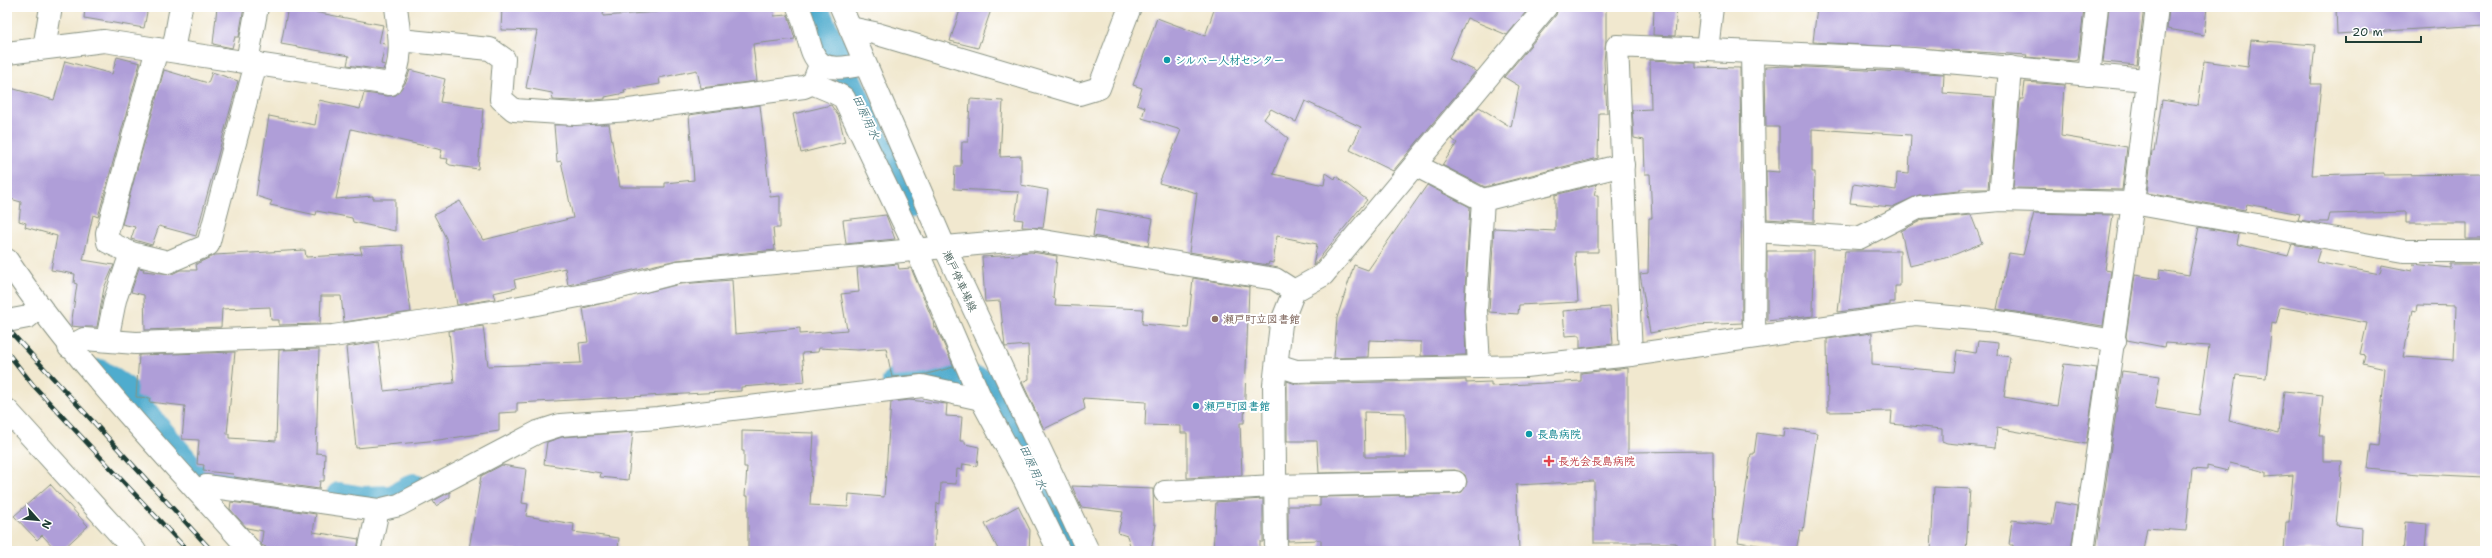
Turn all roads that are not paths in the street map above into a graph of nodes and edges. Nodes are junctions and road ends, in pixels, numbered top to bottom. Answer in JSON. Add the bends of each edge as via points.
{"nodes":[{"id":1,"x":51,"y":7,"type":"edge"},
{"id":2,"x":181,"y":7,"type":"edge"},
{"id":3,"x":257,"y":7,"type":"edge"},
{"id":4,"x":396,"y":7,"type":"edge"},
{"id":5,"x":798,"y":7,"type":"edge"},
{"id":6,"x":841,"y":7,"type":"edge"},
{"id":7,"x":1546,"y":7,"type":"edge"},
{"id":8,"x":1712,"y":7,"type":"edge"},
{"id":9,"x":2097,"y":7,"type":"edge"},
{"id":10,"x":2157,"y":7,"type":"edge"},
{"id":11,"x":1130,"y":8,"type":"edge"},
{"id":12,"x":850,"y":28,"type":"junction"},
{"id":13,"x":400,"y":40,"type":"junction"},
{"id":14,"x":44,"y":48,"type":"junction"},
{"id":15,"x":165,"y":50,"type":"junction"},
{"id":16,"x":1707,"y":50,"type":"junction"},
{"id":17,"x":1752,"y":52,"type":"junction"},
{"id":18,"x":7,"y":53,"type":"edge"},
{"id":19,"x":252,"y":62,"type":"junction"},
{"id":20,"x":858,"y":65,"type":"junction"},
{"id":21,"x":2010,"y":67,"type":"junction"},
{"id":22,"x":820,"y":72,"type":"junction"},
{"id":23,"x":2089,"y":75,"type":"junction"},
{"id":24,"x":2147,"y":80,"type":"junction"},
{"id":25,"x":1415,"y":165,"type":"junction"},
{"id":26,"x":1623,"y":165,"type":"junction"},
{"id":27,"x":1483,"y":200,"type":"junction"},
{"id":28,"x":2000,"y":200,"type":"junction"},
{"id":29,"x":2133,"y":203,"type":"junction"},
{"id":30,"x":1755,"y":231,"type":"junction"},
{"id":31,"x":945,"y":248,"type":"junction"},
{"id":32,"x":917,"y":251,"type":"junction"},
{"id":33,"x":2485,"y":251,"type":"edge"},
{"id":34,"x":131,"y":253,"type":"junction"},
{"id":35,"x":7,"y":260,"type":"edge"},
{"id":36,"x":1294,"y":291,"type":"junction"},
{"id":37,"x":38,"y":307,"type":"junction"},
{"id":38,"x":7,"y":321,"type":"edge"},
{"id":39,"x":1754,"y":337,"type":"junction"},
{"id":40,"x":106,"y":340,"type":"junction"},
{"id":41,"x":2115,"y":341,"type":"junction"},
{"id":42,"x":69,"y":347,"type":"junction"},
{"id":43,"x":1631,"y":355,"type":"junction"},
{"id":44,"x":1277,"y":364,"type":"junction"},
{"id":45,"x":1479,"y":366,"type":"junction"},
{"id":46,"x":982,"y":399,"type":"junction"},
{"id":47,"x":7,"y":410,"type":"edge"},
{"id":48,"x":15,"y":430,"type":"edge"},
{"id":49,"x":1035,"y":470,"type":"junction"},
{"id":50,"x":1455,"y":482,"type":"dead end"},
{"id":51,"x":1274,"y":486,"type":"junction"},
{"id":52,"x":197,"y":490,"type":"junction"},
{"id":53,"x":1165,"y":492,"type":"dead end"},
{"id":54,"x":378,"y":510,"type":"junction"},
{"id":55,"x":135,"y":551,"type":"edge"},
{"id":56,"x":251,"y":551,"type":"edge"},
{"id":57,"x":369,"y":551,"type":"edge"},
{"id":58,"x":1059,"y":551,"type":"edge"},
{"id":59,"x":1088,"y":551,"type":"edge"},
{"id":60,"x":1276,"y":551,"type":"edge"},
{"id":61,"x":2083,"y":551,"type":"edge"}],
"edges":[{"from":1,"to":14,"type":"street"},
{"from":2,"to":15,"type":"street"},
{"from":3,"to":19,"type":"street"},
{"from":4,"to":13,"type":"street"},
{"from":5,"to":22,"type":"street"},
{"from":6,"to":12,"type":"street","name":"瀬戸停車場線"},
{"from":7,"to":25,"type":"street"},
{"from":8,"to":16,"type":"street"},
{"from":9,"to":23,"type":"street"},
{"from":10,"to":24,"type":"street"},
{"from":11,"to":12,"type":"street","via":[[1099,88],[1079,94]]},
{"from":12,"to":20,"type":"street","name":"瀬戸停車場線"},
{"from":13,"to":19,"type":"street","via":[[397,74],[390,84]]},
{"from":13,"to":22,"type":"street","via":[[490,50],[504,59],[501,99],[514,110],[575,114],[629,110],[804,87]]},
{"from":14,"to":15,"type":"street","via":[[104,42]]},
{"from":14,"to":18,"type":"street"},
{"from":15,"to":19,"type":"street"},
{"from":15,"to":34,"type":"street","via":[[107,233],[108,242]]},
{"from":16,"to":17,"type":"street"},
{"from":16,"to":26,"type":"street","via":[[1617,46]]},
{"from":17,"to":21,"type":"street","via":[[1913,59]]},
{"from":17,"to":30,"type":"street"},
{"from":19,"to":34,"type":"street","via":[[208,245],[168,262]]},
{"from":20,"to":22,"type":"street"},
{"from":20,"to":31,"type":"street","name":"瀬戸停車場線"},
{"from":21,"to":23,"type":"street"},
{"from":21,"to":28,"type":"street"},
{"from":22,"to":32,"type":"street","via":[[823,89],[836,92],[844,98]]},
{"from":23,"to":24,"type":"street"},
{"from":24,"to":29,"type":"street"},
{"from":25,"to":27,"type":"street"},
{"from":25,"to":36,"type":"street","via":[[1323,275]]},
{"from":26,"to":27,"type":"street"},
{"from":26,"to":43,"type":"street"},
{"from":27,"to":45,"type":"street","via":[[1476,310]]},
{"from":28,"to":29,"type":"street"},
{"from":28,"to":30,"type":"street","via":[[1920,207],[1859,238]]},
{"from":29,"to":33,"type":"street","via":[[2404,251]]},
{"from":29,"to":41,"type":"street"},
{"from":30,"to":39,"type":"street"},
{"from":31,"to":32,"type":"street"},
{"from":31,"to":36,"type":"street","via":[[1031,239],[1275,279]]},
{"from":31,"to":49,"type":"street","name":"瀬戸停車場線"},
{"from":32,"to":40,"type":"street","via":[[678,272],[605,291],[499,311],[333,336],[136,343]]},
{"from":32,"to":46,"type":"street"},
{"from":34,"to":40,"type":"street","via":[[115,300]]},
{"from":35,"to":37,"type":"street"},
{"from":36,"to":44,"type":"street","via":[[1281,324]]},
{"from":37,"to":38,"type":"street","via":[[28,317]]},
{"from":37,"to":42,"type":"street"},
{"from":39,"to":41,"type":"street","via":[[1915,314],[1987,320]]},
{"from":39,"to":43,"type":"street"},
{"from":40,"to":42,"type":"street","via":[[84,339]]},
{"from":41,"to":61,"type":"street"},
{"from":42,"to":52,"type":"street"},
{"from":43,"to":45,"type":"street","via":[[1525,366]]},
{"from":44,"to":45,"type":"street","via":[[1296,371]]},
{"from":44,"to":51,"type":"street","via":[[1274,385]]},
{"from":46,"to":49,"type":"street"},
{"from":46,"to":54,"type":"street","via":[[922,386],[658,418],[560,425],[538,432],[399,505]]},
{"from":47,"to":48,"type":"street"},
{"from":48,"to":55,"type":"street"},
{"from":49,"to":58,"type":"street"},
{"from":49,"to":59,"type":"street","name":"瀬戸停車場線"},
{"from":50,"to":51,"type":"street"},
{"from":51,"to":53,"type":"street"},
{"from":51,"to":60,"type":"street"},
{"from":52,"to":54,"type":"street","via":[[206,486]]},
{"from":52,"to":56,"type":"street"},
{"from":54,"to":57,"type":"street"}]}
